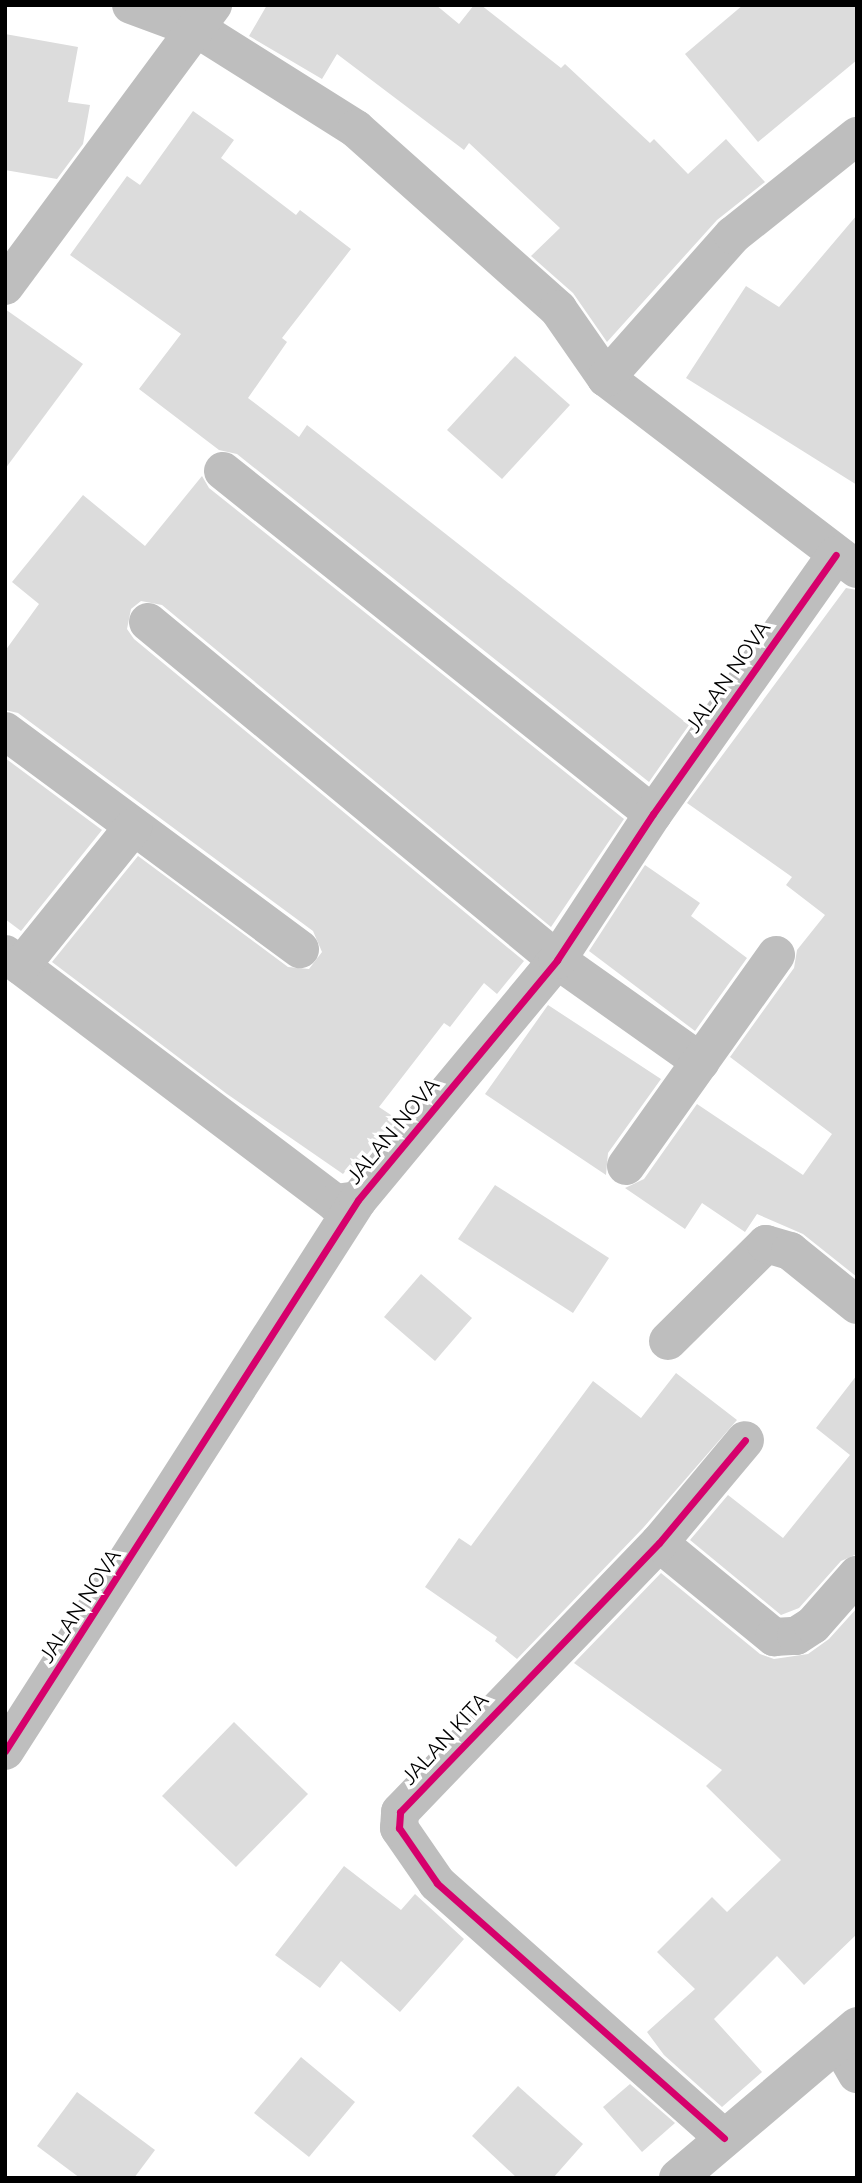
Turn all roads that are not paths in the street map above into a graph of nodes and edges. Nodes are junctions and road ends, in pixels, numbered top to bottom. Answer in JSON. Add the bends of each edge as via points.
{"nodes":[{"id":1,"x":131,"y":5,"type":"edge"},
{"id":2,"x":206,"y":17,"type":"edge"},
{"id":3,"x":857,"y":136,"type":"edge"},
{"id":4,"x":5,"y":286,"type":"edge"},
{"id":5,"x":606,"y":378,"type":"junction"},
{"id":6,"x":223,"y":471,"type":"dead end"},
{"id":7,"x":846,"y":562,"type":"edge"},
{"id":8,"x":148,"y":622,"type":"dead end"},
{"id":9,"x":5,"y":731,"type":"edge"},
{"id":10,"x":653,"y":814,"type":"junction"},
{"id":11,"x":133,"y":827,"type":"junction"},
{"id":12,"x":300,"y":948,"type":"dead end"},
{"id":13,"x":776,"y":956,"type":"dead end"},
{"id":14,"x":13,"y":960,"type":"edge"},
{"id":15,"x":557,"y":960,"type":"junction"},
{"id":16,"x":701,"y":1062,"type":"junction"},
{"id":17,"x":626,"y":1166,"type":"dead end"},
{"id":18,"x":358,"y":1200,"type":"junction"},
{"id":19,"x":857,"y":1305,"type":"edge"},
{"id":20,"x":668,"y":1340,"type":"dead end"},
{"id":21,"x":745,"y":1440,"type":"dead end"},
{"id":22,"x":659,"y":1543,"type":"junction"},
{"id":23,"x":857,"y":1575,"type":"edge"},
{"id":24,"x":5,"y":1751,"type":"edge"},
{"id":25,"x":851,"y":2048,"type":"edge"},
{"id":26,"x":724,"y":2138,"type":"junction"},
{"id":27,"x":678,"y":2178,"type":"edge"}],
"edges":[{"from":1,"to":2,"type":"street"},
{"from":2,"to":4,"type":"street"},
{"from":2,"to":5,"type":"street","via":[[356,129],[558,309]]},
{"from":3,"to":5,"type":"street","via":[[733,235]]},
{"from":5,"to":7,"type":"street"},
{"from":6,"to":10,"type":"street"},
{"from":7,"to":10,"type":"street","name":"JALAN NOVA"},
{"from":8,"to":15,"type":"street"},
{"from":9,"to":11,"type":"street"},
{"from":10,"to":15,"type":"street","name":"JALAN NOVA"},
{"from":11,"to":12,"type":"street"},
{"from":11,"to":14,"type":"street"},
{"from":13,"to":16,"type":"street"},
{"from":14,"to":18,"type":"street","via":[[335,1203]]},
{"from":15,"to":16,"type":"street"},
{"from":15,"to":18,"type":"street","name":"JALAN NOVA"},
{"from":16,"to":17,"type":"street"},
{"from":18,"to":24,"type":"street","name":"JALAN NOVA"},
{"from":19,"to":20,"type":"street","via":[[790,1251],[766,1244]]},
{"from":21,"to":22,"type":"street","name":"JALAN KITA"},
{"from":22,"to":23,"type":"street","via":[[774,1637],[796,1636],[813,1625]]},
{"from":22,"to":26,"type":"street","name":"JALAN KITA","via":[[400,1812],[400,1828],[437,1883]]},
{"from":25,"to":26,"type":"street"},
{"from":26,"to":27,"type":"street"}]}
